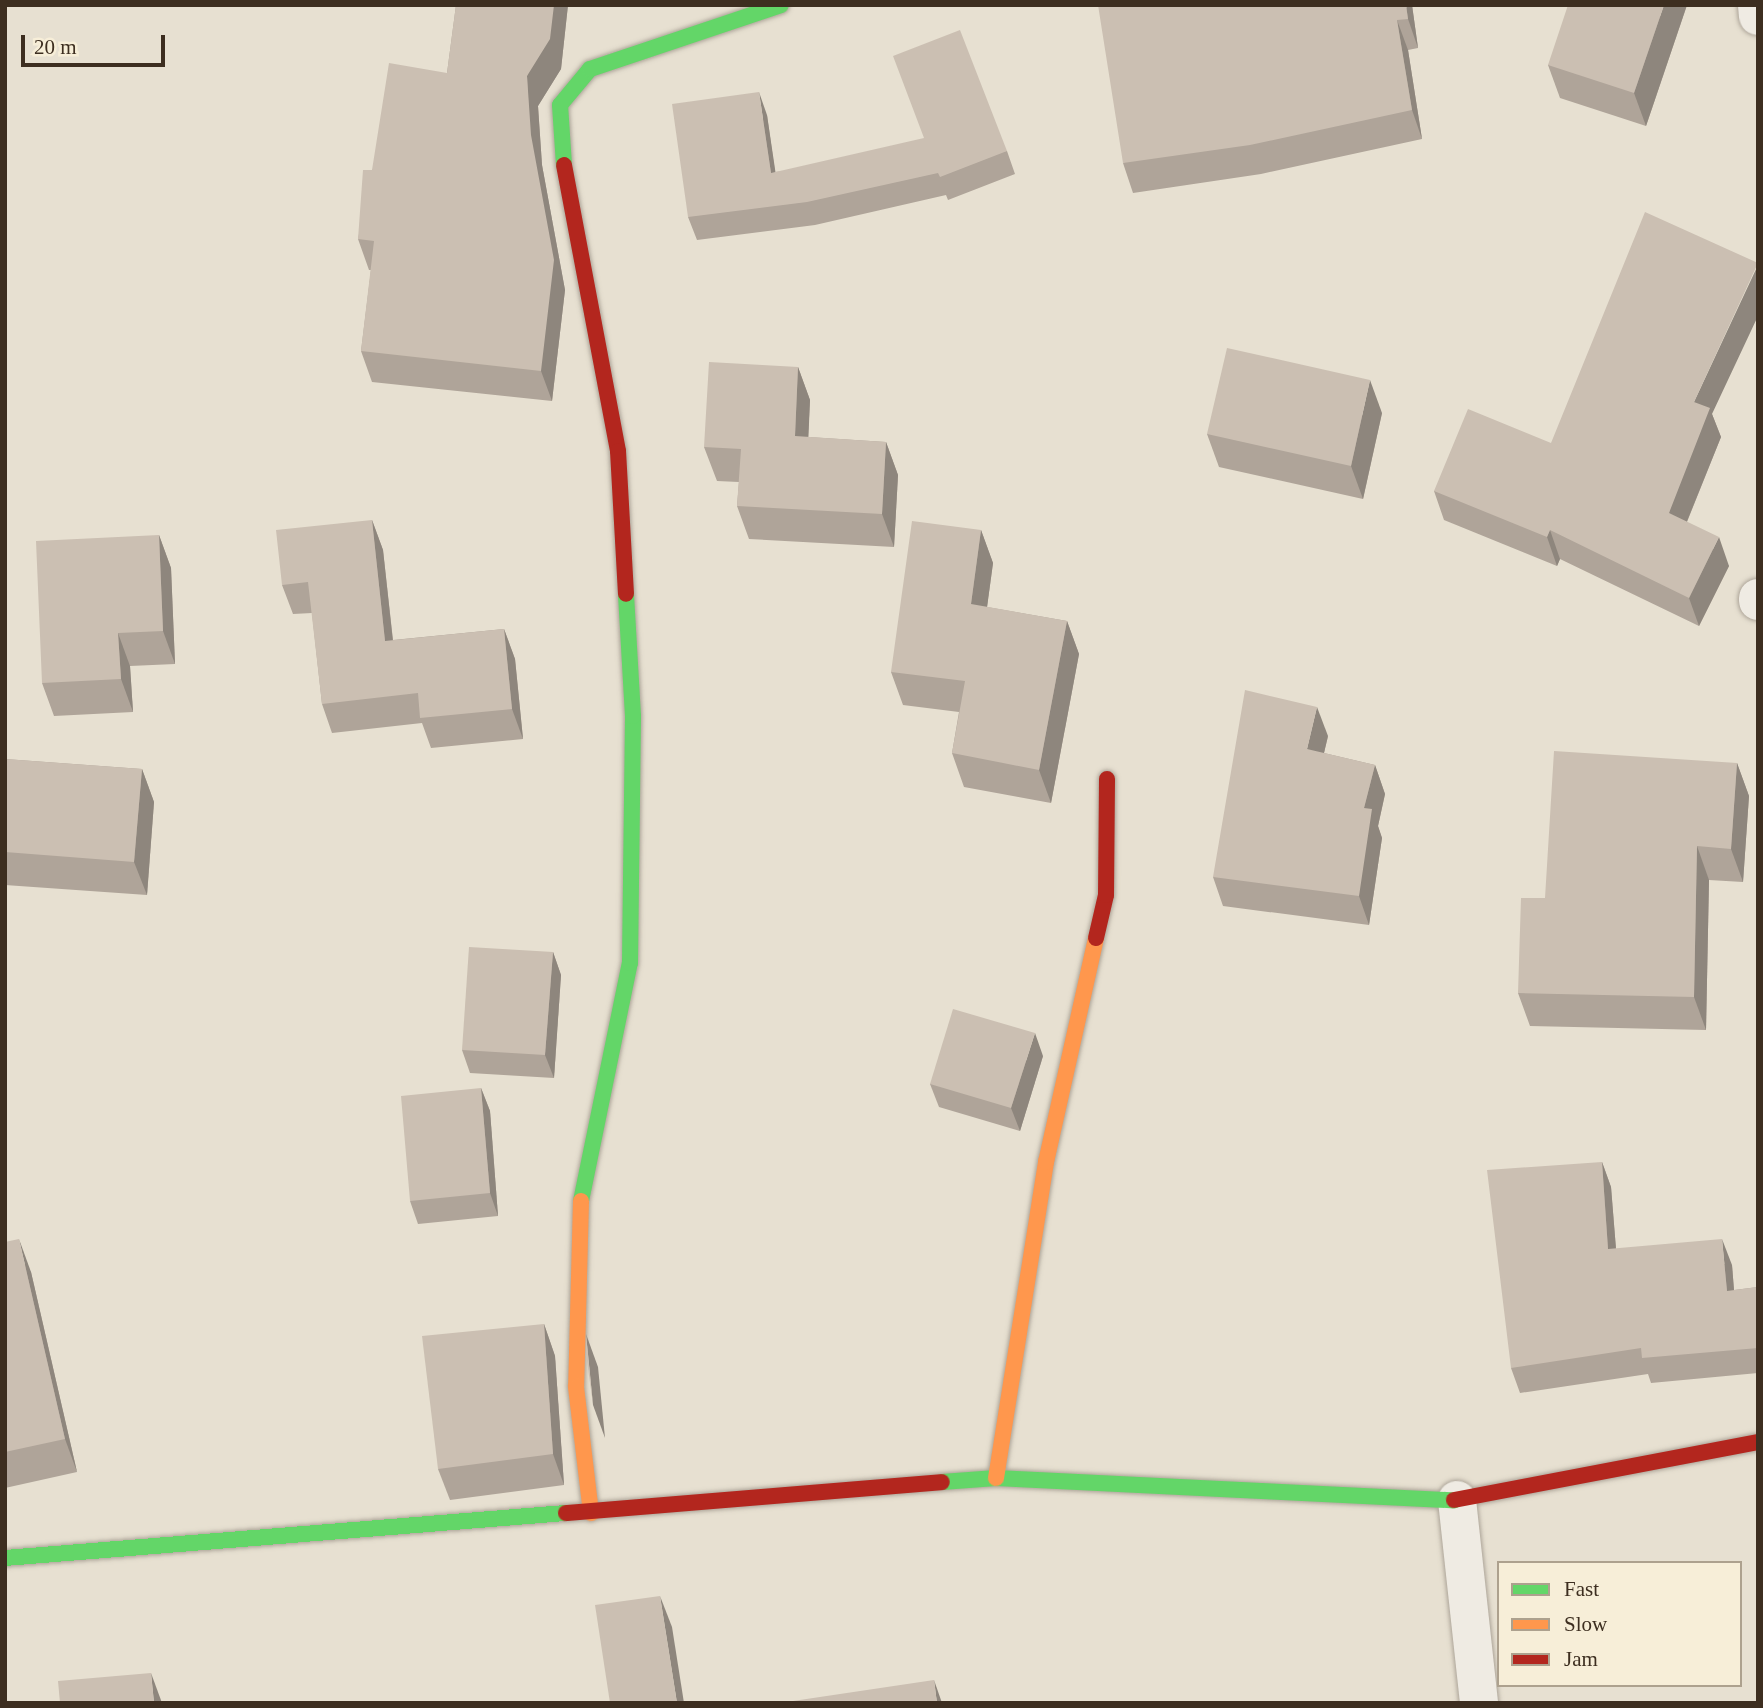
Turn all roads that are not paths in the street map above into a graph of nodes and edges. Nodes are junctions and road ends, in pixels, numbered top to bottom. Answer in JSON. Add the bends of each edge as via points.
{"nodes":[{"id":1,"x":782,"y":5,"type":"edge"},
{"id":2,"x":1757,"y":5,"type":"edge"},
{"id":3,"x":1758,"y":16,"type":"edge"},
{"id":4,"x":1107,"y":779,"type":"dead end"},
{"id":5,"x":1758,"y":1442,"type":"edge"},
{"id":6,"x":996,"y":1478,"type":"junction"},
{"id":7,"x":1457,"y":1500,"type":"junction"},
{"id":8,"x":591,"y":1513,"type":"junction"},
{"id":9,"x":5,"y":1558,"type":"edge"},
{"id":10,"x":1479,"y":1703,"type":"edge"}],
"edges":[{"from":1,"to":8,"type":"street","via":[[590,69],[560,105],[563,161],[618,451],[633,716],[630,963],[582,1178],[576,1387]]},
{"from":2,"to":3,"type":"street"},
{"from":4,"to":6,"type":"street","via":[[1105,895],[1046,1162]]},
{"from":5,"to":7,"type":"street"},
{"from":6,"to":7,"type":"street"},
{"from":6,"to":8,"type":"street"},
{"from":7,"to":10,"type":"street"},
{"from":8,"to":9,"type":"street"}]}
